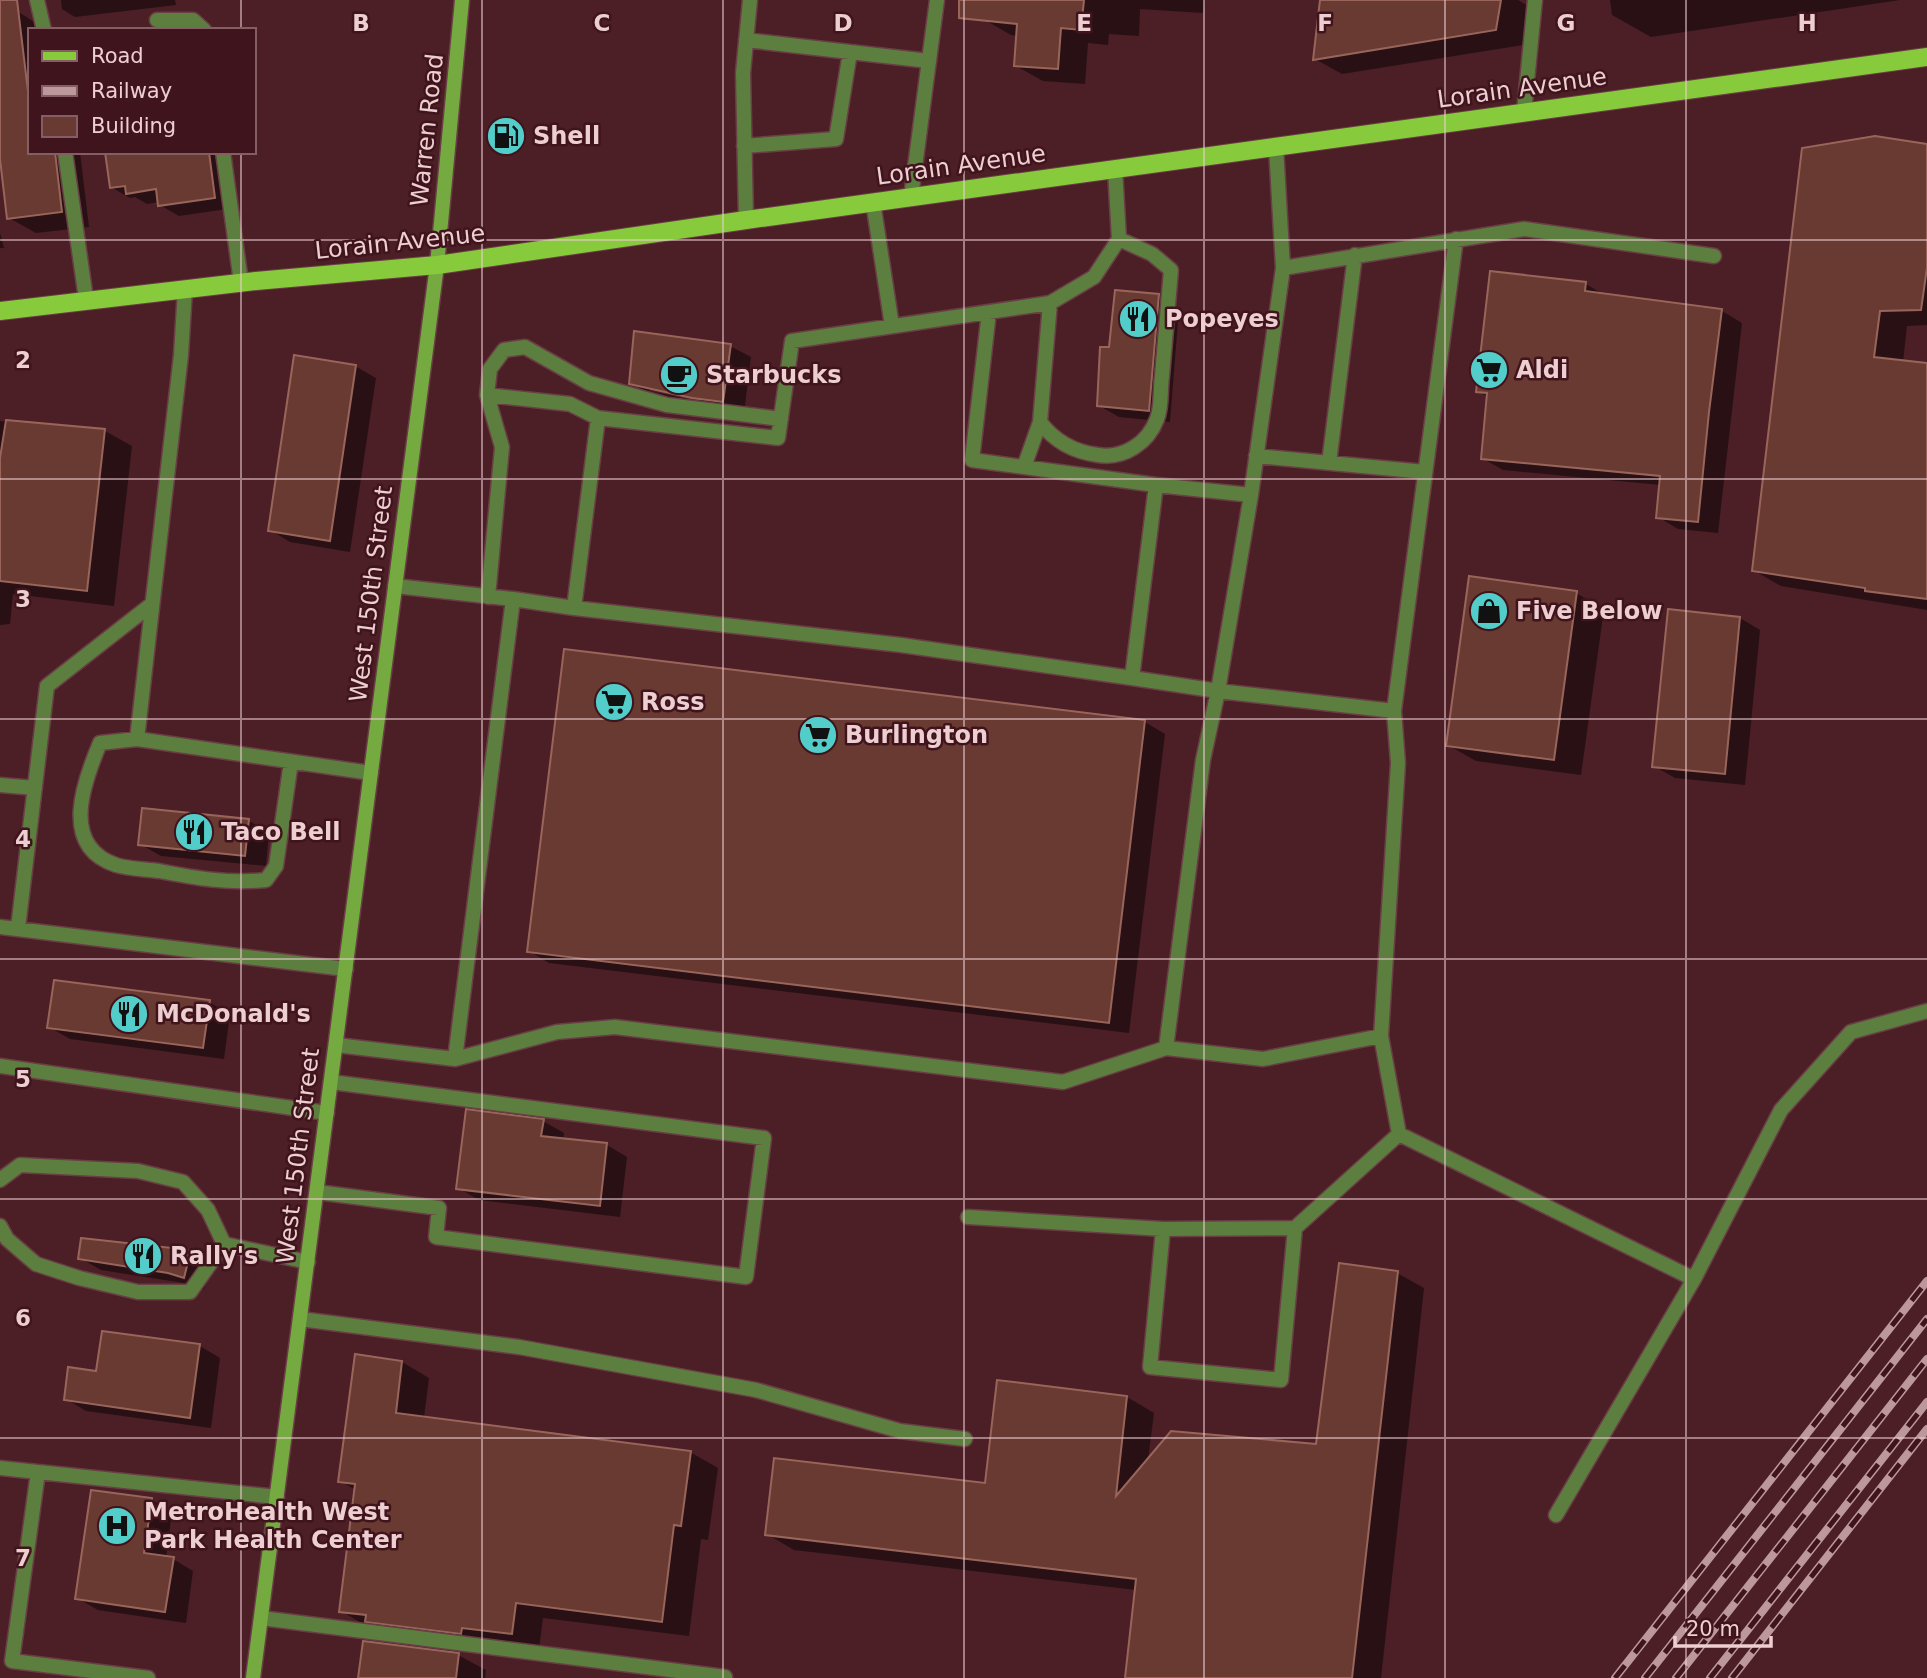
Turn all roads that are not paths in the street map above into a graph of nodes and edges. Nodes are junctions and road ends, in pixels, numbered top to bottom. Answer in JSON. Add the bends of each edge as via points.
{"nodes":[{"id":1,"x":37,"y":0,"type":"edge"},
{"id":2,"x":462,"y":0,"type":"edge"},
{"id":3,"x":750,"y":0,"type":"edge"},
{"id":4,"x":937,"y":0,"type":"edge"},
{"id":5,"x":1535,"y":0,"type":"edge"},
{"id":6,"x":157,"y":20,"type":"dead end"},
{"id":7,"x":44,"y":28,"type":"edge"},
{"id":8,"x":202,"y":28,"type":"edge"},
{"id":9,"x":746,"y":40,"type":"junction"},
{"id":10,"x":850,"y":52,"type":"junction"},
{"id":11,"x":1927,"y":57,"type":"edge"},
{"id":12,"x":929,"y":61,"type":"junction"},
{"id":13,"x":1524,"y":112,"type":"junction"},
{"id":14,"x":744,"y":146,"type":"junction"},
{"id":15,"x":1276,"y":147,"type":"junction"},
{"id":16,"x":65,"y":154,"type":"edge"},
{"id":17,"x":223,"y":154,"type":"edge"},
{"id":18,"x":1115,"y":169,"type":"junction"},
{"id":19,"x":911,"y":197,"type":"junction"},
{"id":20,"x":873,"y":202,"type":"junction"},
{"id":21,"x":747,"y":220,"type":"junction"},
{"id":22,"x":1119,"y":239,"type":"junction"},
{"id":23,"x":1456,"y":239,"type":"junction"},
{"id":24,"x":1355,"y":255,"type":"junction"},
{"id":25,"x":1714,"y":256,"type":"dead end"},
{"id":26,"x":437,"y":265,"type":"junction"},
{"id":27,"x":1283,"y":268,"type":"junction"},
{"id":28,"x":241,"y":282,"type":"junction"},
{"id":29,"x":185,"y":289,"type":"junction"},
{"id":30,"x":86,"y":299,"type":"junction"},
{"id":31,"x":1050,"y":303,"type":"junction"},
{"id":32,"x":0,"y":311,"type":"edge"},
{"id":33,"x":989,"y":312,"type":"junction"},
{"id":34,"x":892,"y":326,"type":"junction"},
{"id":35,"x":487,"y":396,"type":"junction"},
{"id":36,"x":598,"y":418,"type":"junction"},
{"id":37,"x":781,"y":419,"type":"junction"},
{"id":38,"x":1040,"y":422,"type":"junction"},
{"id":39,"x":1256,"y":456,"type":"junction"},
{"id":40,"x":1329,"y":463,"type":"junction"},
{"id":41,"x":1024,"y":467,"type":"junction"},
{"id":42,"x":1425,"y":472,"type":"junction"},
{"id":43,"x":1156,"y":485,"type":"junction"},
{"id":44,"x":1251,"y":495,"type":"junction"},
{"id":45,"x":395,"y":586,"type":"junction"},
{"id":46,"x":488,"y":597,"type":"junction"},
{"id":47,"x":513,"y":599,"type":"junction"},
{"id":48,"x":152,"y":604,"type":"junction"},
{"id":49,"x":574,"y":608,"type":"junction"},
{"id":50,"x":1132,"y":678,"type":"junction"},
{"id":51,"x":1218,"y":691,"type":"junction"},
{"id":52,"x":1394,"y":711,"type":"junction"},
{"id":53,"x":137,"y":739,"type":"junction"},
{"id":54,"x":291,"y":762,"type":"junction"},
{"id":55,"x":371,"y":773,"type":"junction"},
{"id":56,"x":0,"y":785,"type":"edge"},
{"id":57,"x":35,"y":788,"type":"junction"},
{"id":58,"x":0,"y":928,"type":"edge"},
{"id":59,"x":18,"y":928,"type":"junction"},
{"id":60,"x":346,"y":969,"type":"junction"},
{"id":61,"x":1927,"y":1011,"type":"edge"},
{"id":62,"x":1381,"y":1036,"type":"junction"},
{"id":63,"x":336,"y":1045,"type":"junction"},
{"id":64,"x":1166,"y":1048,"type":"junction"},
{"id":65,"x":455,"y":1059,"type":"junction"},
{"id":66,"x":0,"y":1066,"type":"edge"},
{"id":67,"x":331,"y":1082,"type":"junction"},
{"id":68,"x":327,"y":1113,"type":"junction"},
{"id":69,"x":1399,"y":1134,"type":"junction"},
{"id":70,"x":0,"y":1180,"type":"edge"},
{"id":71,"x":317,"y":1192,"type":"junction"},
{"id":72,"x":968,"y":1217,"type":"dead end"},
{"id":73,"x":0,"y":1226,"type":"edge"},
{"id":74,"x":1295,"y":1228,"type":"junction"},
{"id":75,"x":1163,"y":1229,"type":"junction"},
{"id":76,"x":224,"y":1244,"type":"junction"},
{"id":77,"x":308,"y":1262,"type":"junction"},
{"id":78,"x":1694,"y":1279,"type":"junction"},
{"id":79,"x":300,"y":1319,"type":"junction"},
{"id":80,"x":965,"y":1439,"type":"dead end"},
{"id":81,"x":0,"y":1468,"type":"edge"},
{"id":82,"x":38,"y":1472,"type":"junction"},
{"id":83,"x":277,"y":1497,"type":"junction"},
{"id":84,"x":1556,"y":1515,"type":"dead end"},
{"id":85,"x":261,"y":1618,"type":"junction"},
{"id":86,"x":6,"y":1660,"type":"edge"},
{"id":87,"x":725,"y":1677,"type":"edge"},
{"id":88,"x":148,"y":1678,"type":"edge"},
{"id":89,"x":253,"y":1678,"type":"edge"}],
"edges":[{"from":1,"to":7,"type":"street"},
{"from":2,"to":26,"type":"main road","name":"Warren Road"},
{"from":3,"to":9,"type":"street"},
{"from":4,"to":12,"type":"street"},
{"from":5,"to":13,"type":"street"},
{"from":6,"to":8,"type":"street","via":[[193,20]]},
{"from":9,"to":10,"type":"street"},
{"from":9,"to":14,"type":"street"},
{"from":10,"to":12,"type":"street"},
{"from":10,"to":14,"type":"street","via":[[836,139]]},
{"from":11,"to":13,"type":"main road","name":"Lorain Avenue"},
{"from":12,"to":19,"type":"street"},
{"from":13,"to":15,"type":"main road","name":"Lorain Avenue"},
{"from":14,"to":21,"type":"street"},
{"from":15,"to":18,"type":"main road","name":"Lorain Avenue"},
{"from":15,"to":27,"type":"street"},
{"from":16,"to":30,"type":"street"},
{"from":17,"to":28,"type":"street"},
{"from":18,"to":19,"type":"main road","name":"Lorain Avenue"},
{"from":18,"to":22,"type":"street"},
{"from":19,"to":20,"type":"main road","name":"Lorain Avenue"},
{"from":20,"to":21,"type":"main road","name":"Lorain Avenue"},
{"from":20,"to":34,"type":"street"},
{"from":21,"to":26,"type":"main road","name":"Lorain Avenue"},
{"from":22,"to":31,"type":"street","via":[[1094,277]]},
{"from":22,"to":38,"type":"street","via":[[1152,254],[1171,270],[1158,417],[1141,444],[1105,456],[1069,447],[1051,437]]},
{"from":23,"to":24,"type":"street"},
{"from":23,"to":25,"type":"street","via":[[1524,229]]},
{"from":23,"to":42,"type":"street"},
{"from":24,"to":27,"type":"street"},
{"from":24,"to":40,"type":"street"},
{"from":26,"to":28,"type":"main road","name":"Lorain Avenue"},
{"from":26,"to":45,"type":"main road","name":"West 150th Street"},
{"from":27,"to":39,"type":"street"},
{"from":28,"to":29,"type":"main road","name":"Lorain Avenue"},
{"from":29,"to":30,"type":"main road","name":"Lorain Avenue"},
{"from":29,"to":48,"type":"street"},
{"from":30,"to":32,"type":"main road","name":"Lorain Avenue"},
{"from":31,"to":33,"type":"street"},
{"from":31,"to":38,"type":"street"},
{"from":33,"to":34,"type":"street"},
{"from":33,"to":41,"type":"street","via":[[972,460]]},
{"from":34,"to":37,"type":"street","via":[[792,341]]},
{"from":35,"to":36,"type":"street","via":[[569,404]]},
{"from":35,"to":37,"type":"street","via":[[490,369],[504,350],[525,347],[589,383],[667,405]]},
{"from":35,"to":46,"type":"street","via":[[502,447]]},
{"from":36,"to":37,"type":"street","via":[[778,438]]},
{"from":36,"to":49,"type":"street"},
{"from":38,"to":41,"type":"street"},
{"from":39,"to":40,"type":"street"},
{"from":39,"to":44,"type":"street"},
{"from":40,"to":42,"type":"street"},
{"from":41,"to":43,"type":"street"},
{"from":42,"to":52,"type":"street"},
{"from":43,"to":44,"type":"street"},
{"from":43,"to":50,"type":"street"},
{"from":44,"to":51,"type":"street"},
{"from":45,"to":46,"type":"street"},
{"from":45,"to":55,"type":"main road","name":"West 150th Street"},
{"from":46,"to":47,"type":"street"},
{"from":47,"to":49,"type":"street"},
{"from":47,"to":65,"type":"street"},
{"from":48,"to":53,"type":"street"},
{"from":48,"to":57,"type":"street","via":[[47,686]]},
{"from":49,"to":50,"type":"street","via":[[901,645]]},
{"from":50,"to":51,"type":"street"},
{"from":51,"to":52,"type":"street"},
{"from":51,"to":64,"type":"street","via":[[1203,760]]},
{"from":52,"to":62,"type":"street","via":[[1398,763]]},
{"from":53,"to":54,"type":"street"},
{"from":53,"to":54,"type":"street","via":[[100,743],[82,794],[80,826],[85,839],[97,855],[116,865],[206,880],[266,880],[276,866]]},
{"from":54,"to":55,"type":"street"},
{"from":55,"to":60,"type":"main road","name":"West 150th Street"},
{"from":56,"to":57,"type":"street"},
{"from":57,"to":59,"type":"street"},
{"from":58,"to":59,"type":"street"},
{"from":59,"to":60,"type":"street"},
{"from":60,"to":63,"type":"main road","name":"West 150th Street"},
{"from":61,"to":78,"type":"street","via":[[1851,1032],[1781,1110]]},
{"from":62,"to":64,"type":"street","via":[[1263,1059]]},
{"from":62,"to":69,"type":"street"},
{"from":63,"to":65,"type":"street"},
{"from":63,"to":67,"type":"main road","name":"West 150th Street"},
{"from":64,"to":65,"type":"street","via":[[1063,1082],[615,1027],[557,1032]]},
{"from":66,"to":68,"type":"street"},
{"from":67,"to":68,"type":"main road","name":"West 150th Street"},
{"from":67,"to":71,"type":"street","via":[[764,1138],[746,1277],[436,1237],[439,1208]]},
{"from":68,"to":71,"type":"main road","name":"West 150th Street"},
{"from":69,"to":74,"type":"street"},
{"from":69,"to":78,"type":"street"},
{"from":70,"to":76,"type":"street","via":[[20,1165],[138,1171],[183,1182],[208,1210]]},
{"from":71,"to":77,"type":"main road","name":"West 150th Street"},
{"from":72,"to":75,"type":"street"},
{"from":73,"to":76,"type":"street","via":[[7,1239],[36,1264],[138,1292],[190,1292]]},
{"from":74,"to":75,"type":"street"},
{"from":74,"to":75,"type":"street","via":[[1281,1380],[1150,1367]]},
{"from":76,"to":77,"type":"street"},
{"from":77,"to":79,"type":"main road","name":"West 150th Street"},
{"from":78,"to":84,"type":"street"},
{"from":79,"to":80,"type":"street","via":[[519,1347],[756,1390],[900,1431]]},
{"from":79,"to":83,"type":"main road","name":"West 150th Street"},
{"from":81,"to":82,"type":"street"},
{"from":82,"to":83,"type":"street"},
{"from":82,"to":86,"type":"street"},
{"from":83,"to":85,"type":"main road","name":"West 150th Street"},
{"from":85,"to":87,"type":"street"},
{"from":85,"to":89,"type":"main road","name":"West 150th Street"},
{"from":86,"to":88,"type":"street"}]}
